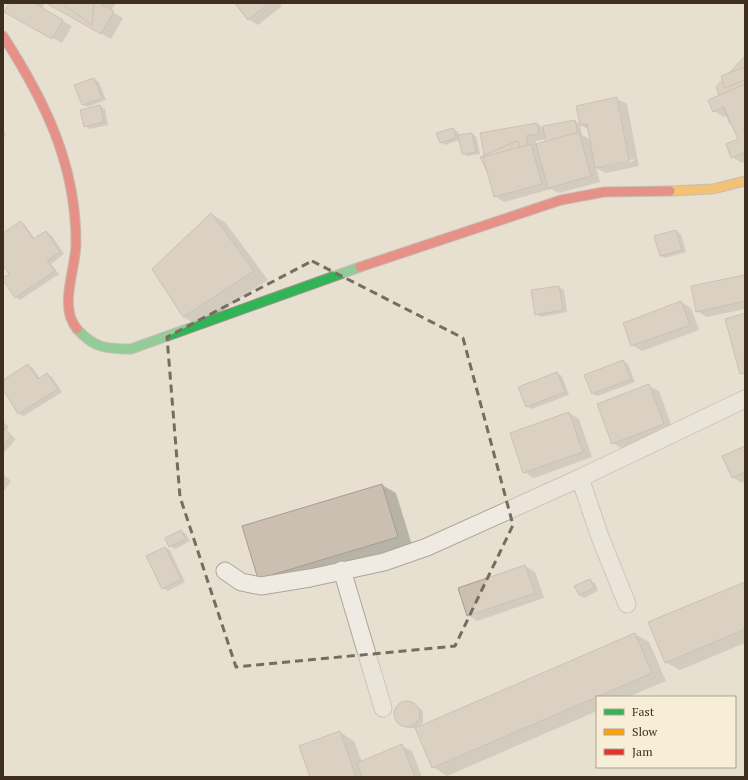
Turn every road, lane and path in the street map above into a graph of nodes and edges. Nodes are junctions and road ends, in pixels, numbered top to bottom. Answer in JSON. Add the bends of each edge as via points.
{"nodes":[{"id":1,"x":3,"y":36,"type":"edge"},
{"id":2,"x":745,"y":181,"type":"edge"},
{"id":3,"x":745,"y":399,"type":"edge"},
{"id":4,"x":580,"y":478,"type":"junction"},
{"id":5,"x":342,"y":570,"type":"junction"},
{"id":6,"x":226,"y":571,"type":"dead end"},
{"id":7,"x":627,"y":604,"type":"dead end"},
{"id":8,"x":383,"y":708,"type":"dead end"}],
"edges":[{"from":1,"to":2,"type":"street","via":[[28,74],[48,113],[65,158],[73,190],[76,245],[69,305],[71,321],[84,336],[104,348],[131,349],[375,262],[561,200],[604,192],[713,189]]},
{"from":3,"to":4,"type":"lane"},
{"from":4,"to":5,"type":"lane","via":[[427,547],[384,562]]},
{"from":4,"to":7,"type":"lane"},
{"from":5,"to":6,"type":"lane","via":[[262,586],[240,582]]},
{"from":5,"to":8,"type":"lane"}]}
